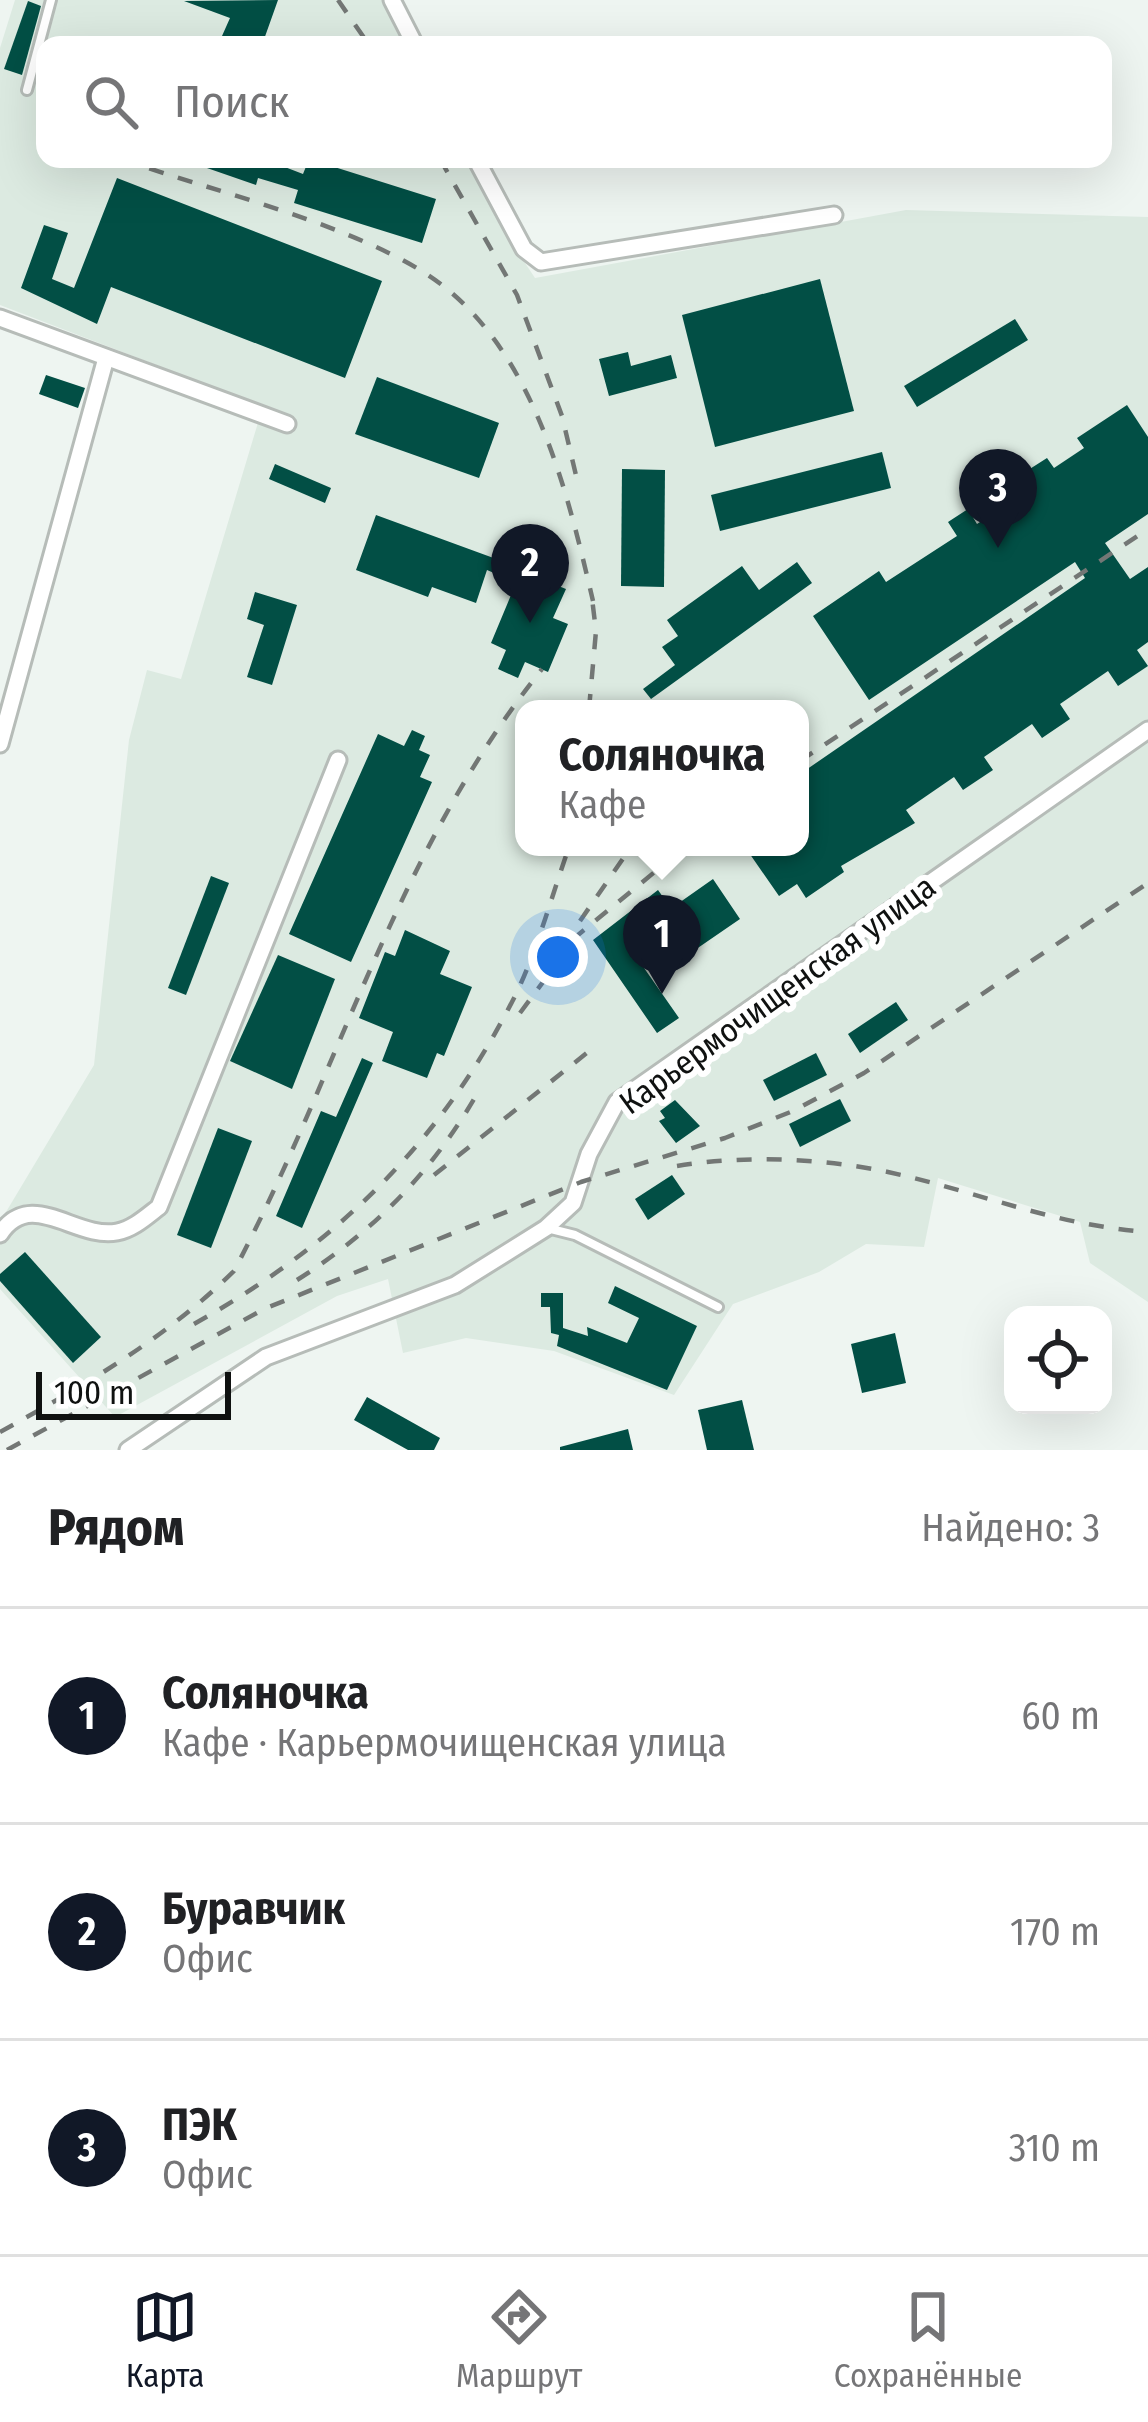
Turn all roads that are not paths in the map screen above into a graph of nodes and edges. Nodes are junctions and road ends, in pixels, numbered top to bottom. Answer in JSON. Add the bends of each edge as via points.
{"nodes":[{"id":1,"x":51,"y":0,"type":"edge"},
{"id":2,"x":392,"y":0,"type":"edge"},
{"id":3,"x":41,"y":36,"type":"edge"},
{"id":4,"x":411,"y":36,"type":"edge"},
{"id":5,"x":36,"y":56,"type":"edge"},
{"id":6,"x":27,"y":90,"type":"dead end"},
{"id":7,"x":481,"y":168,"type":"edge"},
{"id":8,"x":834,"y":215,"type":"dead end"},
{"id":9,"x":0,"y":318,"type":"edge"},
{"id":10,"x":106,"y":358,"type":"junction"},
{"id":11,"x":287,"y":424,"type":"dead end"},
{"id":12,"x":1148,"y":730,"type":"edge"},
{"id":13,"x":0,"y":744,"type":"edge"},
{"id":14,"x":338,"y":760,"type":"dead end"},
{"id":15,"x":546,"y":1228,"type":"junction"},
{"id":16,"x":0,"y":1234,"type":"edge"},
{"id":17,"x":718,"y":1307,"type":"dead end"},
{"id":18,"x":128,"y":1450,"type":"edge"}],
"edges":[{"from":1,"to":3,"type":"lane"},
{"from":2,"to":4,"type":"street"},
{"from":5,"to":6,"type":"lane"},
{"from":7,"to":8,"type":"street","via":[[524,249],[541,262]]},
{"from":9,"to":10,"type":"street"},
{"from":10,"to":11,"type":"street"},
{"from":10,"to":13,"type":"street"},
{"from":12,"to":15,"type":"street","name":"Карьермочищенская улица","via":[[617,1102],[573,1203]]},
{"from":14,"to":16,"type":"street","via":[[159,1207],[113,1233],[50,1214],[24,1215]]},
{"from":15,"to":17,"type":"lane"},
{"from":15,"to":18,"type":"street","name":"Карьермочищенская улица","via":[[455,1286],[266,1357]]}]}
